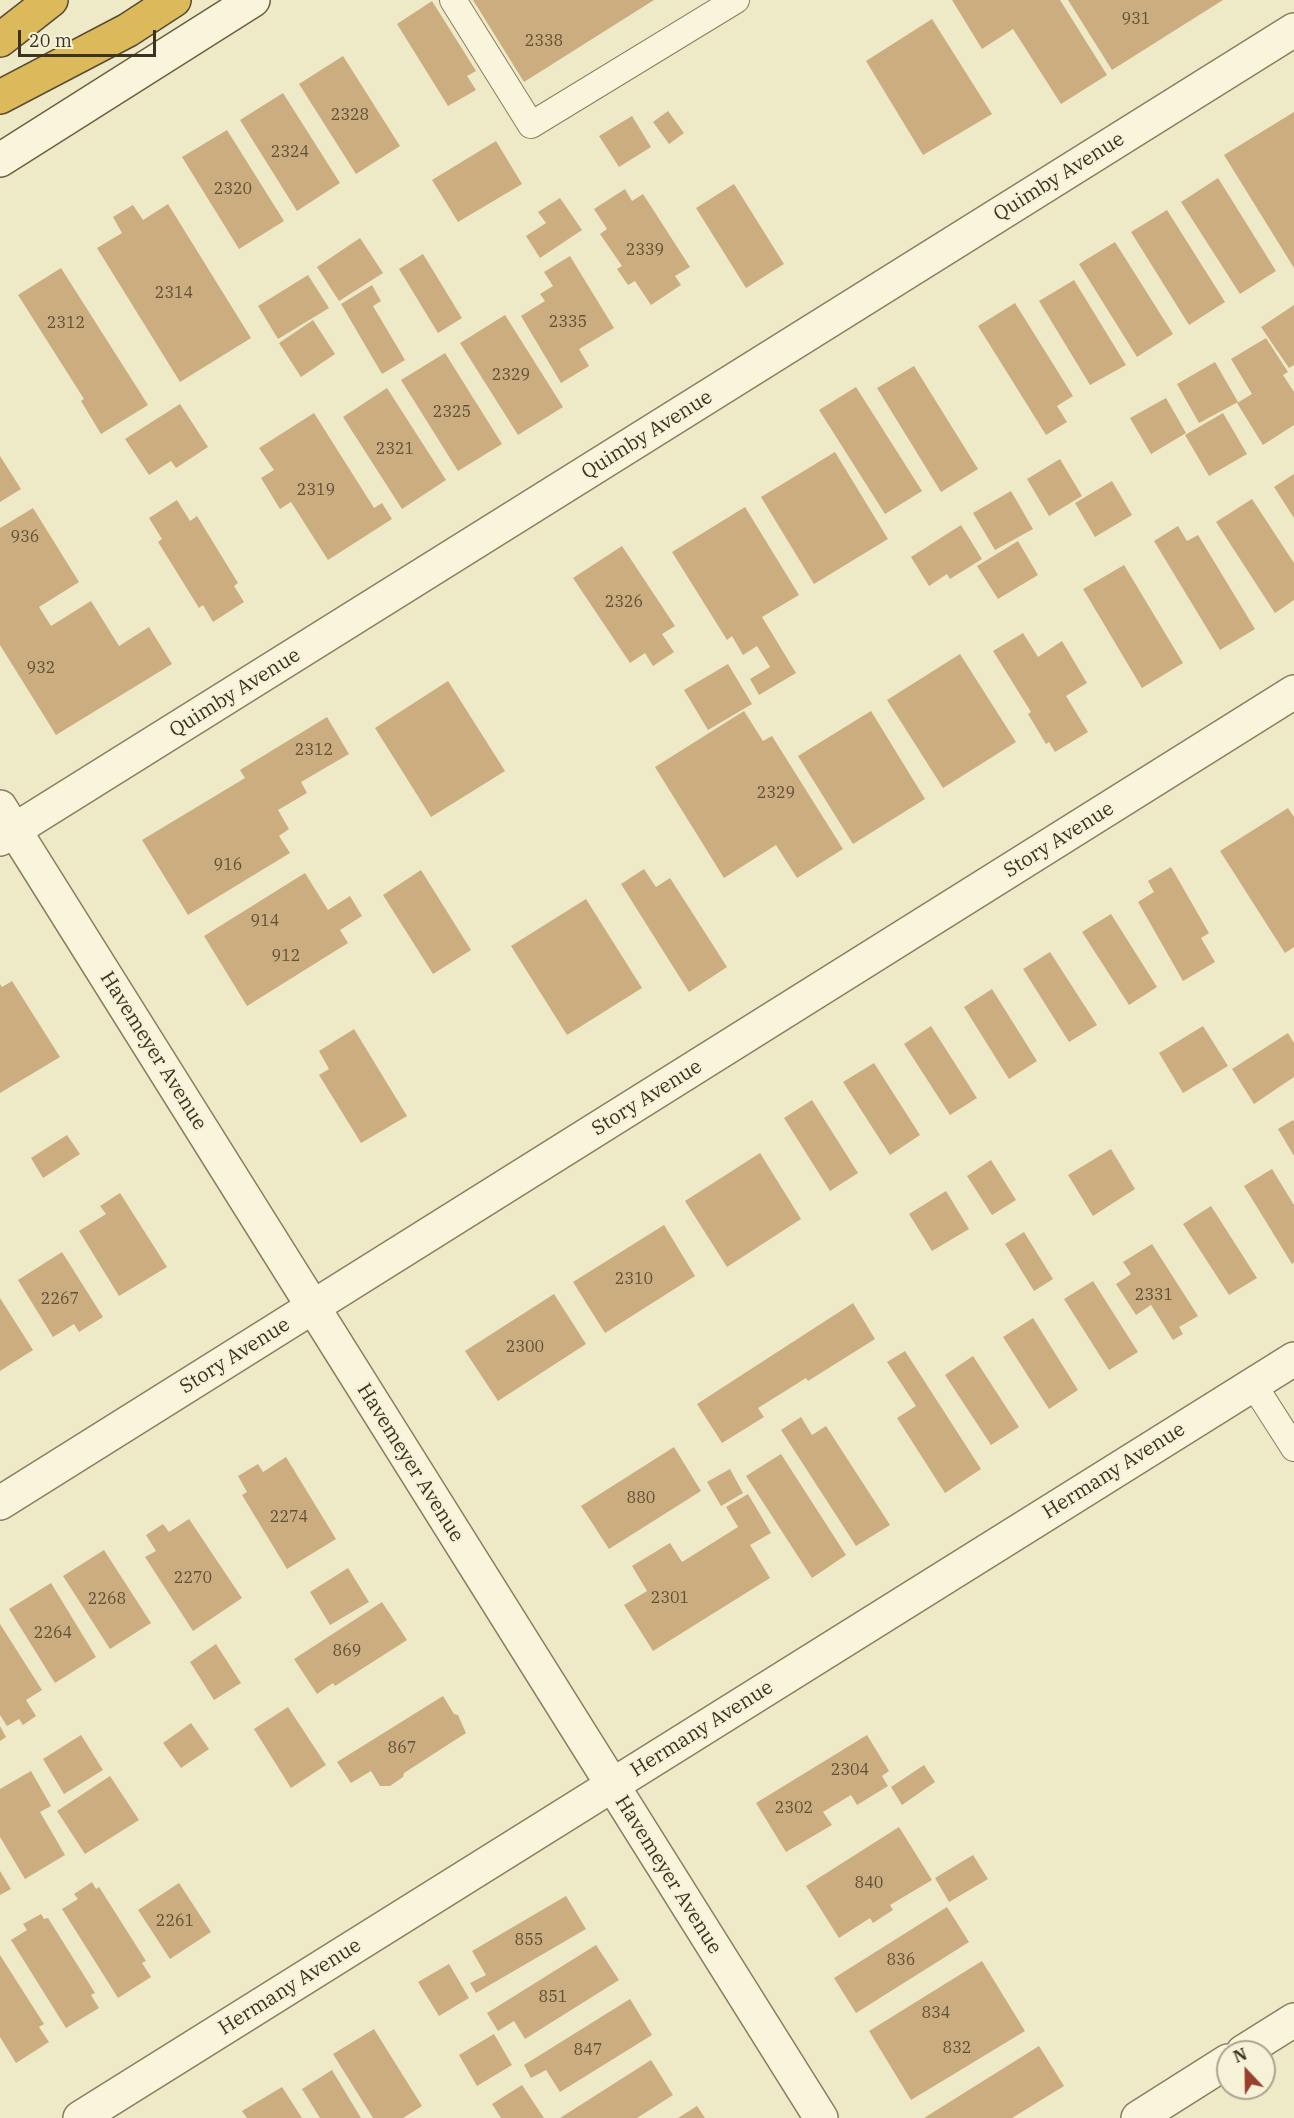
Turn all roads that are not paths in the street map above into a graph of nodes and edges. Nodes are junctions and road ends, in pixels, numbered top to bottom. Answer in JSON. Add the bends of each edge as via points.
{"nodes":[{"id":1,"x":51,"y":0,"type":"edge"},
{"id":2,"x":174,"y":0,"type":"edge"},
{"id":3,"x":253,"y":0,"type":"edge"},
{"id":4,"x":453,"y":0,"type":"edge"},
{"id":5,"x":736,"y":0,"type":"edge"},
{"id":6,"x":1294,"y":30,"type":"edge"},
{"id":7,"x":0,"y":40,"type":"edge"},
{"id":8,"x":0,"y":98,"type":"edge"},
{"id":9,"x":0,"y":160,"type":"edge"},
{"id":10,"x":1294,"y":692,"type":"edge"},
{"id":11,"x":5,"y":825,"type":"edge"},
{"id":12,"x":313,"y":1307,"type":"junction"},
{"id":13,"x":1294,"y":1359,"type":"edge"},
{"id":14,"x":1253,"y":1384,"type":"junction"},
{"id":15,"x":1294,"y":1448,"type":"edge"},
{"id":16,"x":0,"y":1503,"type":"edge"},
{"id":17,"x":611,"y":1786,"type":"junction"},
{"id":18,"x":1294,"y":2020,"type":"edge"},
{"id":19,"x":1262,"y":2040,"type":"edge"},
{"id":20,"x":1216,"y":2069,"type":"edge"},
{"id":21,"x":80,"y":2118,"type":"edge"},
{"id":22,"x":821,"y":2118,"type":"edge"},
{"id":23,"x":1138,"y":2118,"type":"edge"}],
"edges":[{"from":1,"to":7,"type":"highway"},
{"from":2,"to":8,"type":"highway","via":[[112,39]]},
{"from":3,"to":9,"type":"street"},
{"from":4,"to":5,"type":"lane","via":[[531,125]]},
{"from":6,"to":11,"type":"street","name":"Quimby Avenue"},
{"from":10,"to":12,"type":"street","name":"Story Avenue"},
{"from":11,"to":12,"type":"street","name":"Havemeyer Avenue"},
{"from":12,"to":16,"type":"street","name":"Story Avenue"},
{"from":12,"to":17,"type":"street","name":"Havemeyer Avenue"},
{"from":13,"to":14,"type":"street","name":"Hermany Avenue"},
{"from":14,"to":15,"type":"lane"},
{"from":14,"to":17,"type":"street","name":"Hermany Avenue"},
{"from":17,"to":21,"type":"street","name":"Hermany Avenue"},
{"from":17,"to":22,"type":"street","name":"Havemeyer Avenue"},
{"from":18,"to":19,"type":"street"},
{"from":20,"to":23,"type":"street"}]}
